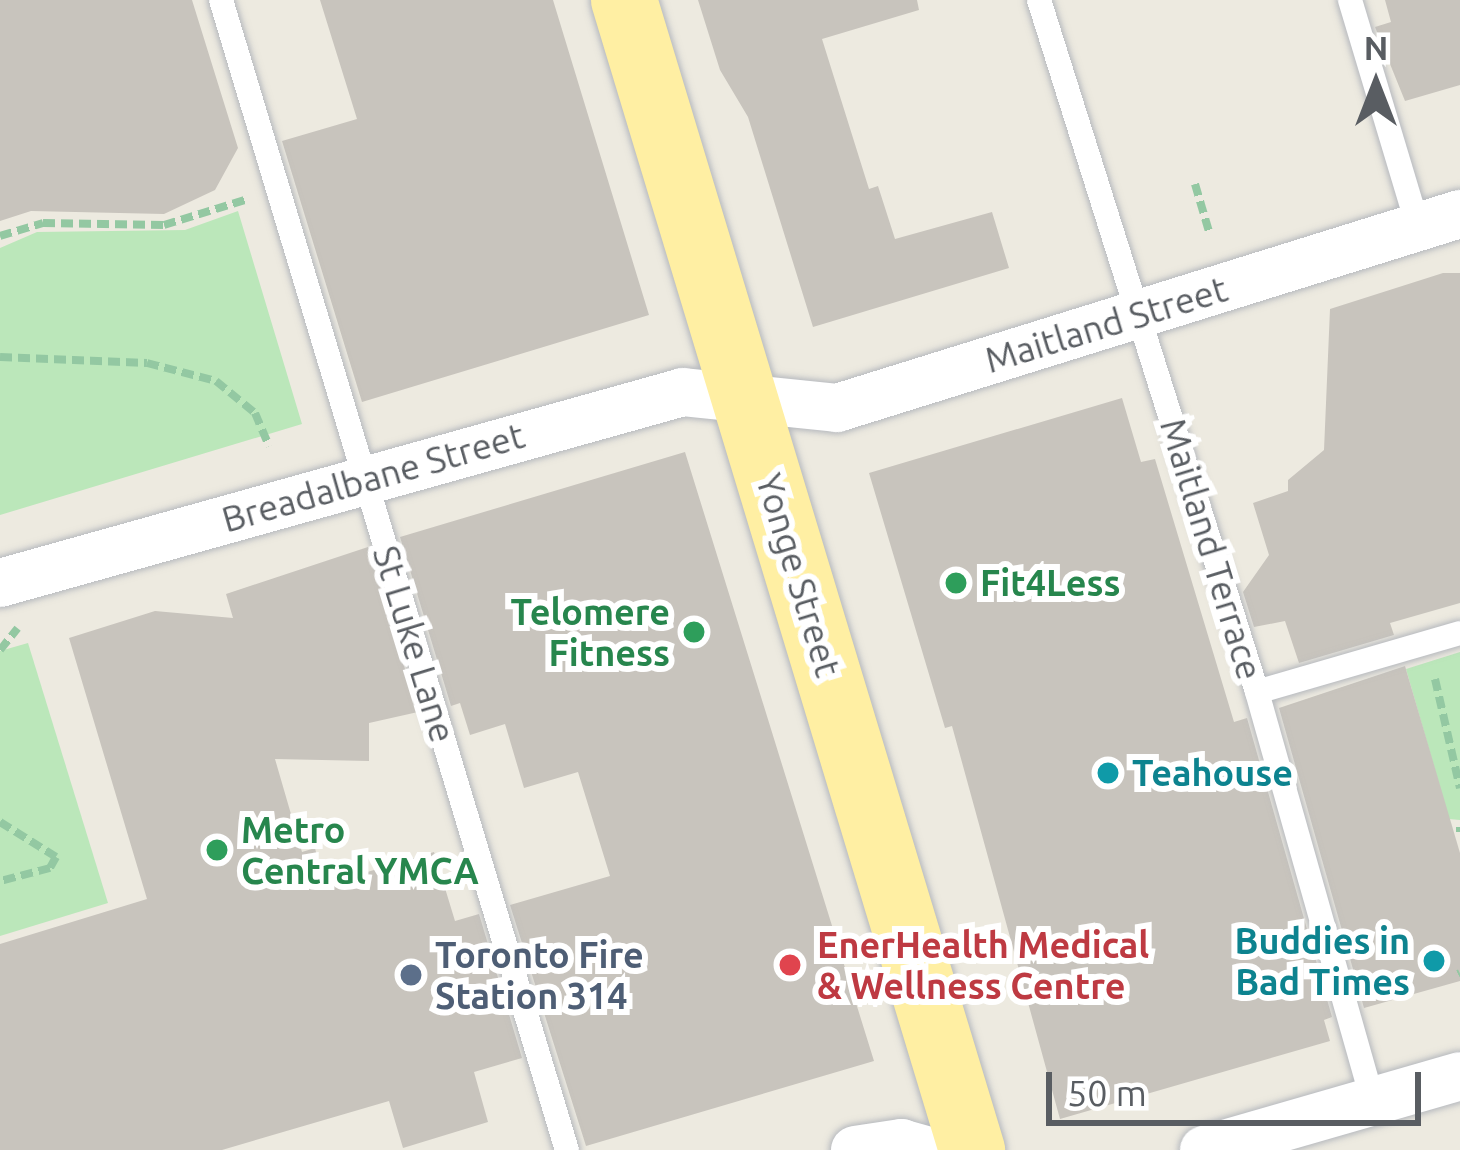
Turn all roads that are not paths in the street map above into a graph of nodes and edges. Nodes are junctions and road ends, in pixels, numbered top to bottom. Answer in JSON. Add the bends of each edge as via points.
{"nodes":[{"id":1,"x":221,"y":0,"type":"edge"},
{"id":2,"x":624,"y":0,"type":"edge"},
{"id":3,"x":1039,"y":0,"type":"edge"},
{"id":4,"x":1350,"y":0,"type":"edge"},
{"id":5,"x":1439,"y":221,"type":"edge"},
{"id":6,"x":1140,"y":313,"type":"junction"},
{"id":7,"x":748,"y":404,"type":"junction"},
{"id":8,"x":365,"y":477,"type":"junction"},
{"id":9,"x":11,"y":603,"type":"edge"},
{"id":10,"x":1460,"y":633,"type":"edge"},
{"id":11,"x":1257,"y":692,"type":"junction"},
{"id":12,"x":1460,"y":1076,"type":"edge"},
{"id":13,"x":1373,"y":1102,"type":"junction"},
{"id":14,"x":567,"y":1150,"type":"edge"},
{"id":15,"x":855,"y":1150,"type":"edge"},
{"id":16,"x":925,"y":1150,"type":"edge"},
{"id":17,"x":972,"y":1150,"type":"edge"},
{"id":18,"x":1204,"y":1150,"type":"edge"}],
"edges":[{"from":1,"to":8,"type":"lane","name":"St Luke Lane"},
{"from":2,"to":7,"type":"main road","name":"Yonge Street"},
{"from":3,"to":6,"type":"lane","name":"Maitland Terrace"},
{"from":4,"to":5,"type":"lane"},
{"from":5,"to":6,"type":"street","name":"Maitland Street"},
{"from":6,"to":7,"type":"street","name":"Maitland Street","via":[[837,408]]},
{"from":6,"to":11,"type":"lane","name":"Maitland Terrace"},
{"from":7,"to":8,"type":"street","name":"Breadalbane Street","via":[[682,392]]},
{"from":7,"to":17,"type":"main road","name":"Yonge Street"},
{"from":8,"to":9,"type":"street","name":"Breadalbane Street"},
{"from":8,"to":14,"type":"lane","name":"St Luke Lane"},
{"from":10,"to":11,"type":"lane"},
{"from":11,"to":13,"type":"lane","name":"Maitland Terrace"},
{"from":12,"to":13,"type":"street"},
{"from":13,"to":18,"type":"street"},
{"from":15,"to":16,"type":"street"}]}
